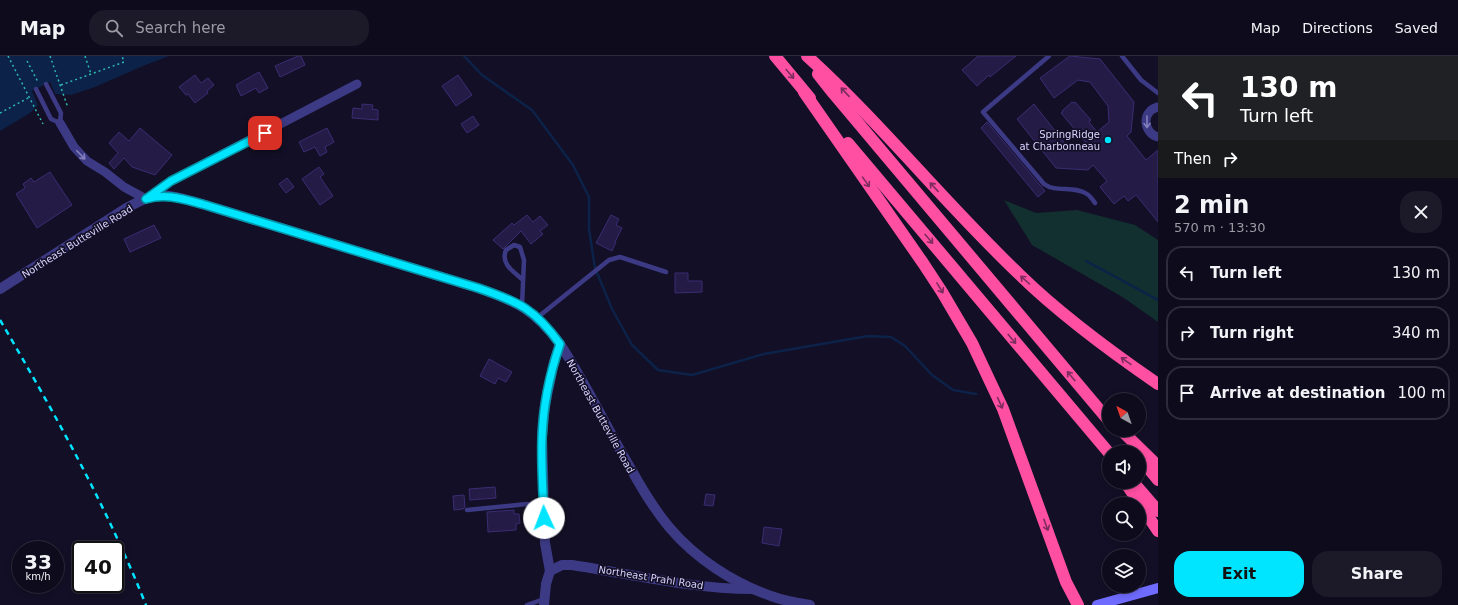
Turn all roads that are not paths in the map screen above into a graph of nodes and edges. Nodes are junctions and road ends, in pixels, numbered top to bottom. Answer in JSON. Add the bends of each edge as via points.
{"nodes":[{"id":1,"x":775,"y":56,"type":"edge"},
{"id":2,"x":806,"y":56,"type":"edge"},
{"id":3,"x":1122,"y":56,"type":"edge"},
{"id":4,"x":1047,"y":57,"type":"edge"},
{"id":5,"x":46,"y":84,"type":"dead end"},
{"id":6,"x":358,"y":84,"type":"dead end"},
{"id":7,"x":38,"y":87,"type":"road end"},
{"id":8,"x":804,"y":92,"type":"junction"},
{"id":9,"x":1158,"y":93,"type":"edge"},
{"id":10,"x":1158,"y":107,"type":"edge"},
{"id":11,"x":61,"y":118,"type":"junction"},
{"id":12,"x":1158,"y":137,"type":"edge"},
{"id":13,"x":146,"y":199,"type":"junction"},
{"id":14,"x":1095,"y":203,"type":"dead end"},
{"id":15,"x":666,"y":272,"type":"dead end"},
{"id":16,"x":523,"y":280,"type":"junction"},
{"id":17,"x":0,"y":289,"type":"edge"},
{"id":18,"x":522,"y":306,"type":"junction"},
{"id":19,"x":538,"y":317,"type":"junction"},
{"id":20,"x":560,"y":344,"type":"junction"},
{"id":21,"x":1158,"y":384,"type":"edge"},
{"id":22,"x":1102,"y":412,"type":"edge"},
{"id":23,"x":1122,"y":437,"type":"edge"},
{"id":24,"x":1128,"y":437,"type":"edge"},
{"id":25,"x":1102,"y":445,"type":"edge"},
{"id":26,"x":1129,"y":445,"type":"edge"},
{"id":27,"x":1146,"y":465,"type":"edge"},
{"id":28,"x":1158,"y":466,"type":"edge"},
{"id":29,"x":1158,"y":480,"type":"edge"},
{"id":30,"x":1130,"y":489,"type":"edge"},
{"id":31,"x":1139,"y":489,"type":"edge"},
{"id":32,"x":544,"y":505,"type":"junction"},
{"id":33,"x":467,"y":510,"type":"dead end"},
{"id":34,"x":1158,"y":511,"type":"edge"},
{"id":35,"x":1158,"y":531,"type":"edge"},
{"id":36,"x":550,"y":571,"type":"junction"},
{"id":37,"x":1158,"y":588,"type":"edge"},
{"id":38,"x":754,"y":589,"type":"junction"},
{"id":39,"x":544,"y":602,"type":"edge"},
{"id":40,"x":527,"y":605,"type":"edge"},
{"id":41,"x":810,"y":605,"type":"edge"},
{"id":42,"x":1078,"y":605,"type":"edge"},
{"id":43,"x":1097,"y":605,"type":"edge"}],
"edges":[{"from":1,"to":8,"type":"highway","one_way":true},
{"from":21,"to":2,"type":"highway","one_way":true,"via":[[1075,323],[1021,276],[949,204],[842,88]]},
{"from":22,"to":2,"type":"highway","one_way":true,"via":[[843,105]]},
{"from":3,"to":9,"type":"lane","via":[[1141,80]]},
{"from":4,"to":14,"type":"lane","via":[[983,112],[1044,184],[1049,188],[1078,190],[1088,194]]},
{"from":5,"to":11,"type":"lane"},
{"from":6,"to":13,"type":"street","via":[[171,181]]},
{"from":7,"to":11,"type":"lane","via":[[51,119]]},
{"from":8,"to":25,"type":"highway","one_way":true},
{"from":8,"to":42,"type":"highway","one_way":true,"via":[[923,263],[972,343],[1003,410],[1066,582]]},
{"from":10,"to":12,"type":"street","one_way":true,"via":[[1150,111],[1146,120],[1148,130]]},
{"from":11,"to":13,"type":"street","one_way":true,"via":[[74,147],[87,161]]},
{"from":13,"to":17,"type":"street","name":"Northeast Butteville Road","via":[[128,207]]},
{"from":13,"to":18,"type":"street","name":"Northeast Butteville Road","via":[[172,196],[202,204],[478,288]]},
{"from":15,"to":19,"type":"lane","via":[[620,257],[609,260]]},
{"from":16,"to":16,"type":"lane","via":[[524,260],[520,247],[514,245],[506,250],[504,259],[508,267]]},
{"from":16,"to":18,"type":"lane"},
{"from":18,"to":19,"type":"street","name":"Northeast Butteville Road"},
{"from":19,"to":20,"type":"street","name":"Northeast Butteville Road"},
{"from":20,"to":32,"type":"street","via":[[552,370],[542,431]]},
{"from":20,"to":38,"type":"street","name":"Northeast Butteville Road","via":[[645,493],[662,518],[697,554]]},
{"from":23,"to":26,"type":"highway"},
{"from":24,"to":28,"type":"highway"},
{"from":27,"to":29,"type":"highway"},
{"from":30,"to":35,"type":"highway"},
{"from":31,"to":34,"type":"highway"},
{"from":32,"to":33,"type":"lane","via":[[527,504]]},
{"from":32,"to":36,"type":"street","via":[[545,543]]},
{"from":36,"to":38,"type":"street","name":"Northeast Prahl Road","via":[[562,565],[572,565],[693,585]]},
{"from":36,"to":39,"type":"street"},
{"from":37,"to":43,"type":"main road"},
{"from":38,"to":41,"type":"street","name":"Northeast Butteville Road","via":[[786,601]]},
{"from":39,"to":40,"type":"lane"}]}
